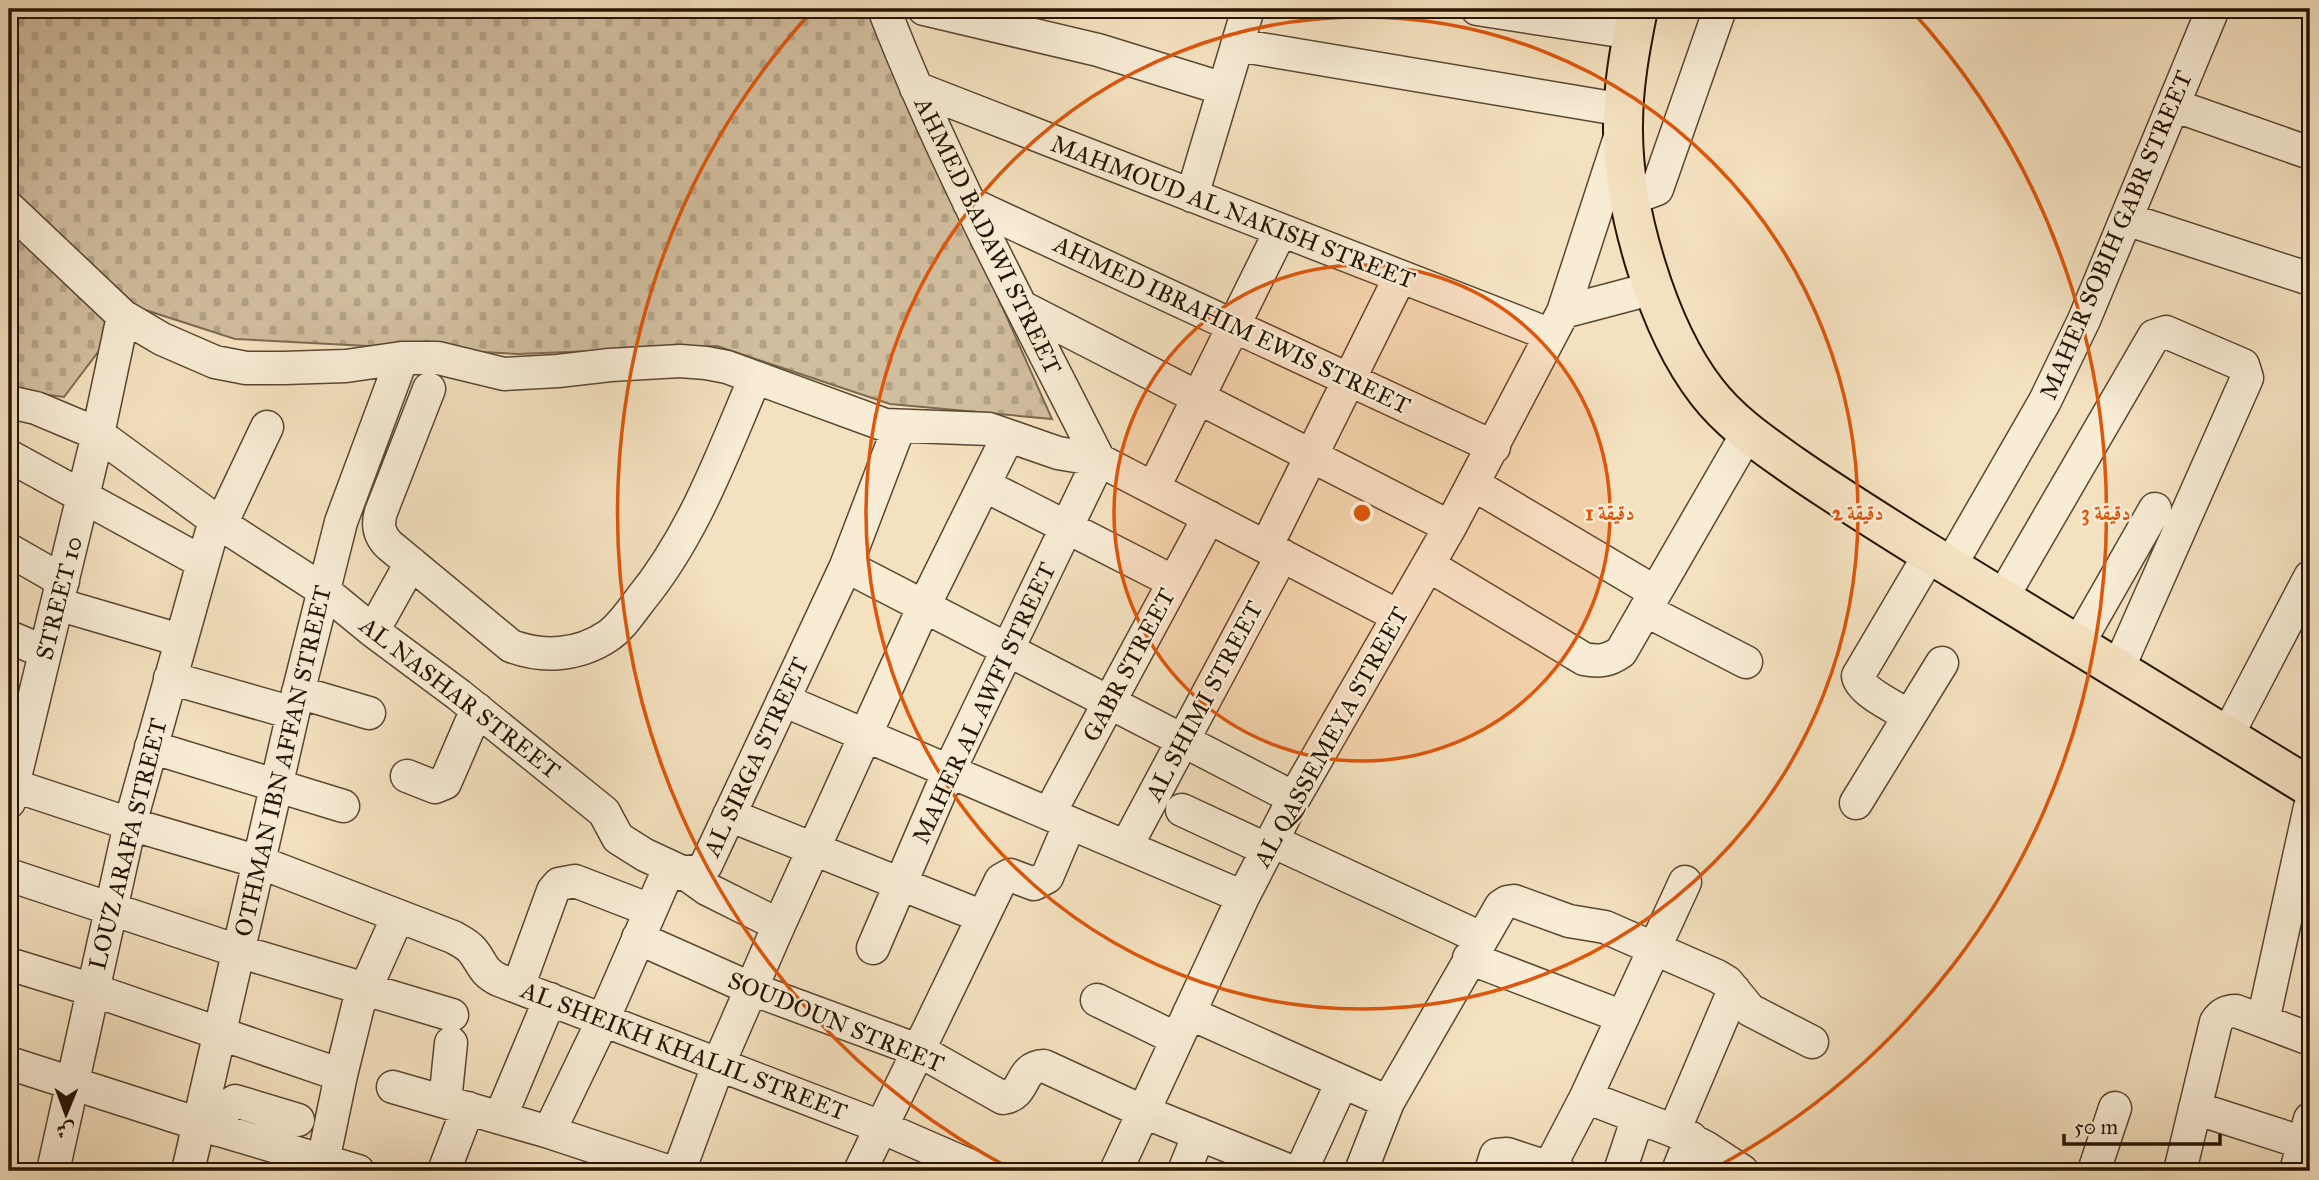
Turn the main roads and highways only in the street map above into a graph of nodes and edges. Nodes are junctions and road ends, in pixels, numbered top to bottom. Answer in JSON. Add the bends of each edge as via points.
{"nodes":[{"id":1,"x":1636,"y":21,"type":"edge"},
{"id":2,"x":2310,"y":787,"type":"edge"}],
"edges":[{"from":1,"to":2,"type":"main road","via":[[1623,119],[1630,199],[1654,288],[1676,342],[1707,391],[1748,434],[1837,496]]}]}
